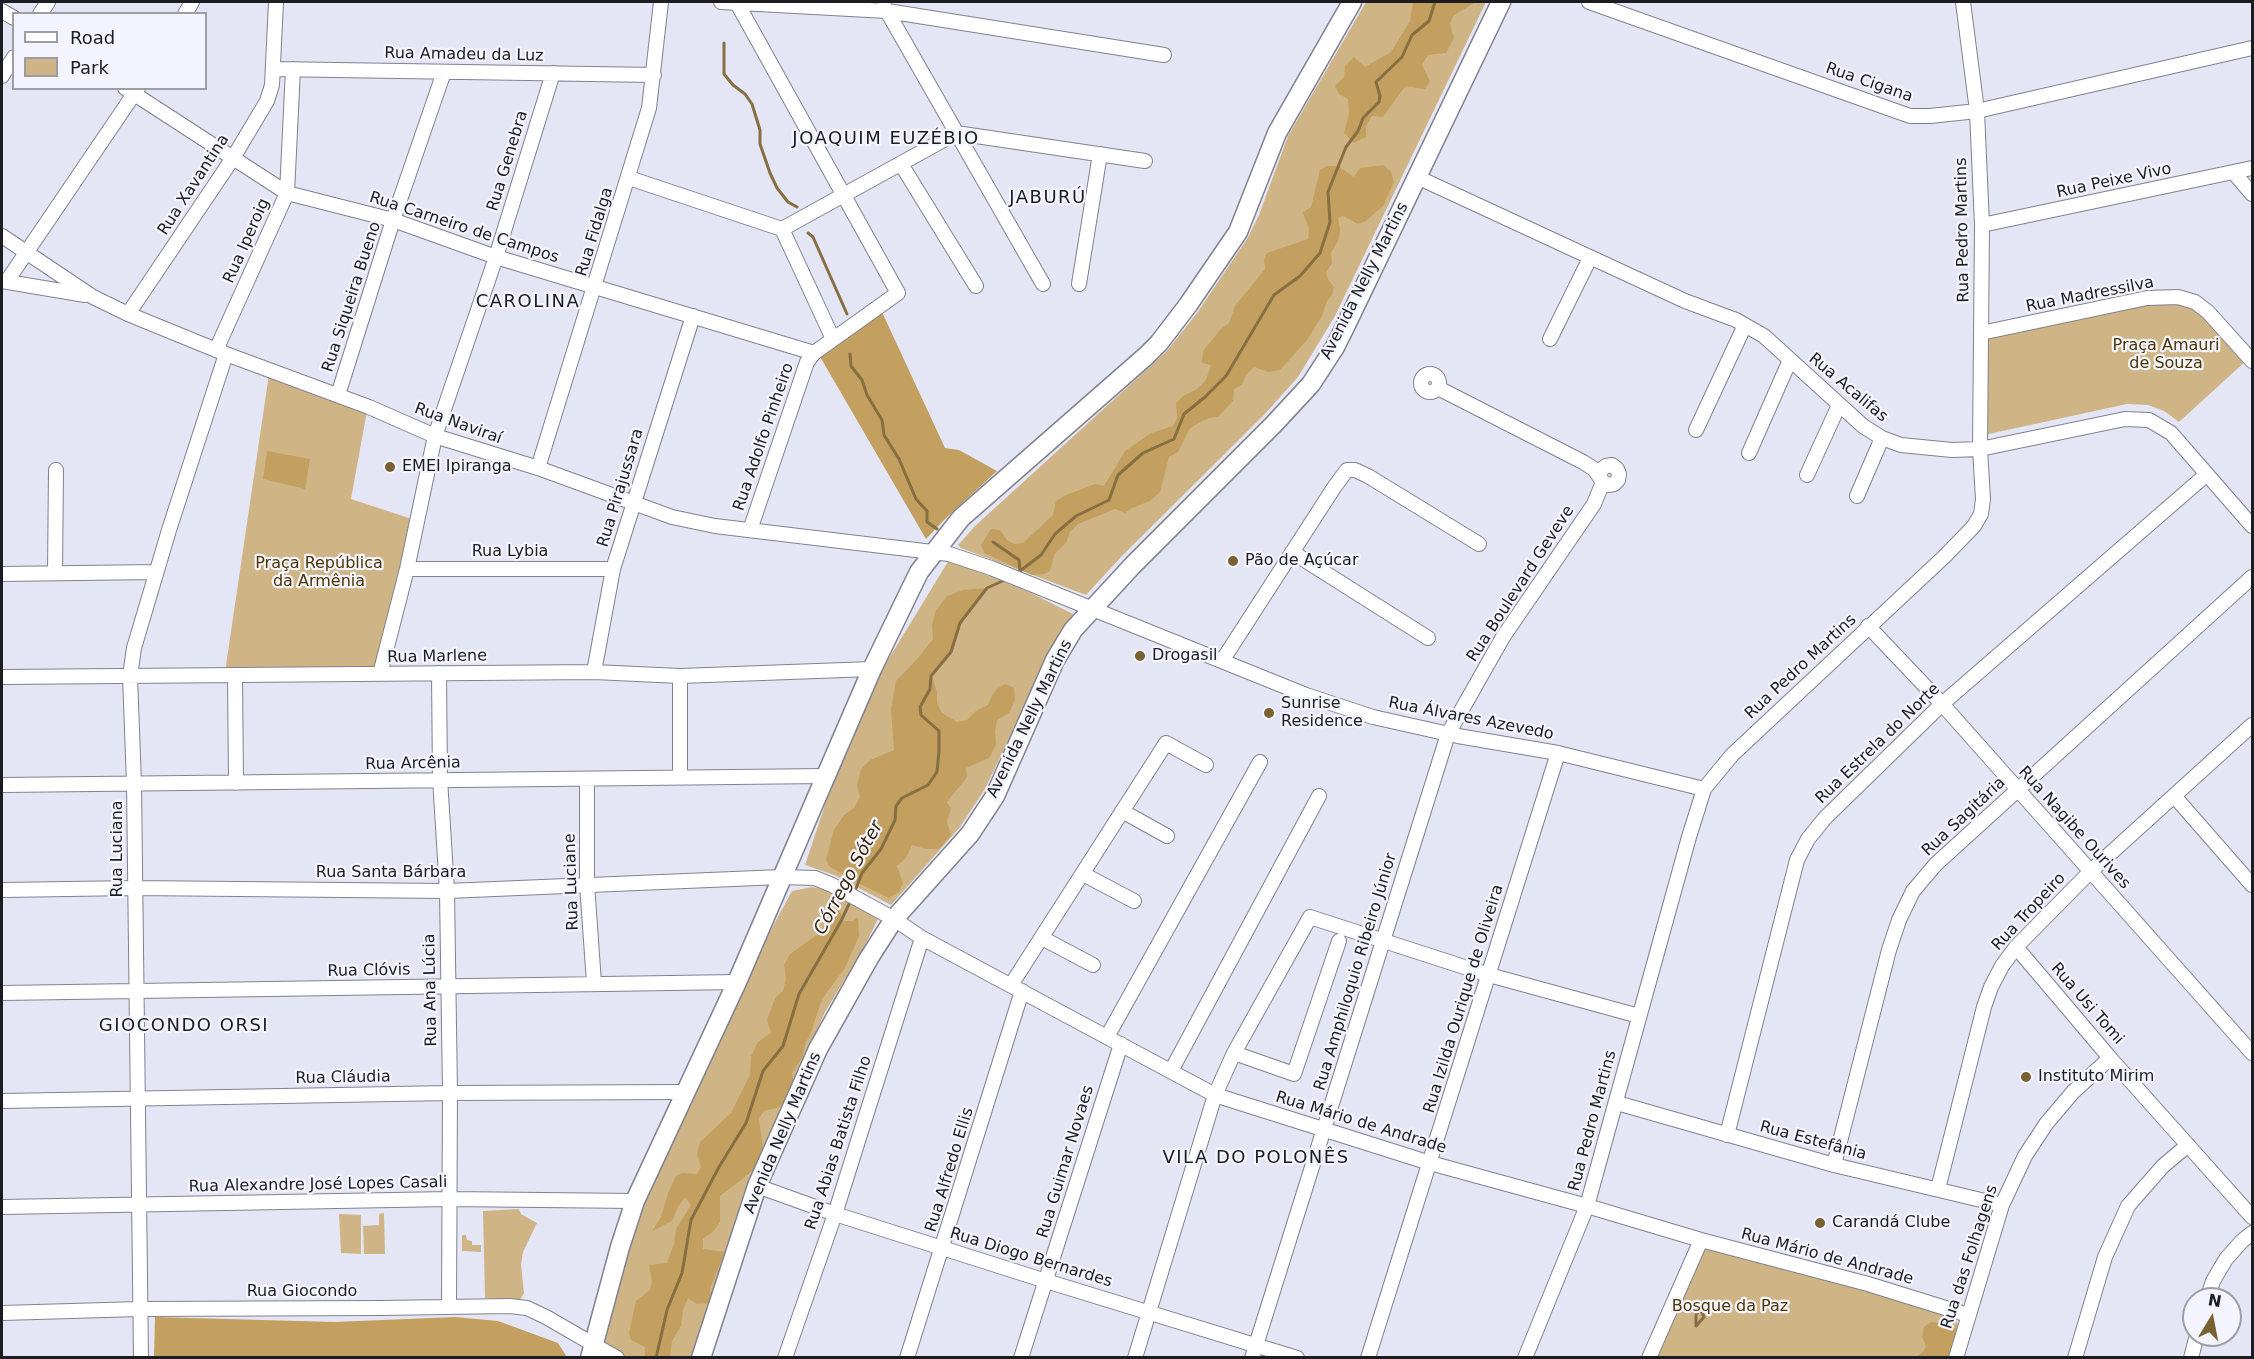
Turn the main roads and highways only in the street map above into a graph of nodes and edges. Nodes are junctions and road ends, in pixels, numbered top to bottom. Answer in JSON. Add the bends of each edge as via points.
{"nodes":[{"id":1,"x":1352,"y":2,"type":"edge"},
{"id":2,"x":1501,"y":2,"type":"edge"},
{"id":3,"x":592,"y":1350,"type":"edge"},
{"id":4,"x":701,"y":1358,"type":"edge"}],
"edges":[{"from":1,"to":3,"type":"main road","via":[[1277,133],[1238,232],[1188,305],[1146,356],[962,518],[919,572],[635,1201]]},
{"from":2,"to":4,"type":"main road","name":"Avenida Nelly Martins","via":[[1335,347],[1311,384],[1073,630],[1057,656],[995,796],[970,834],[894,919],[869,958],[818,1049],[757,1186]]}]}
